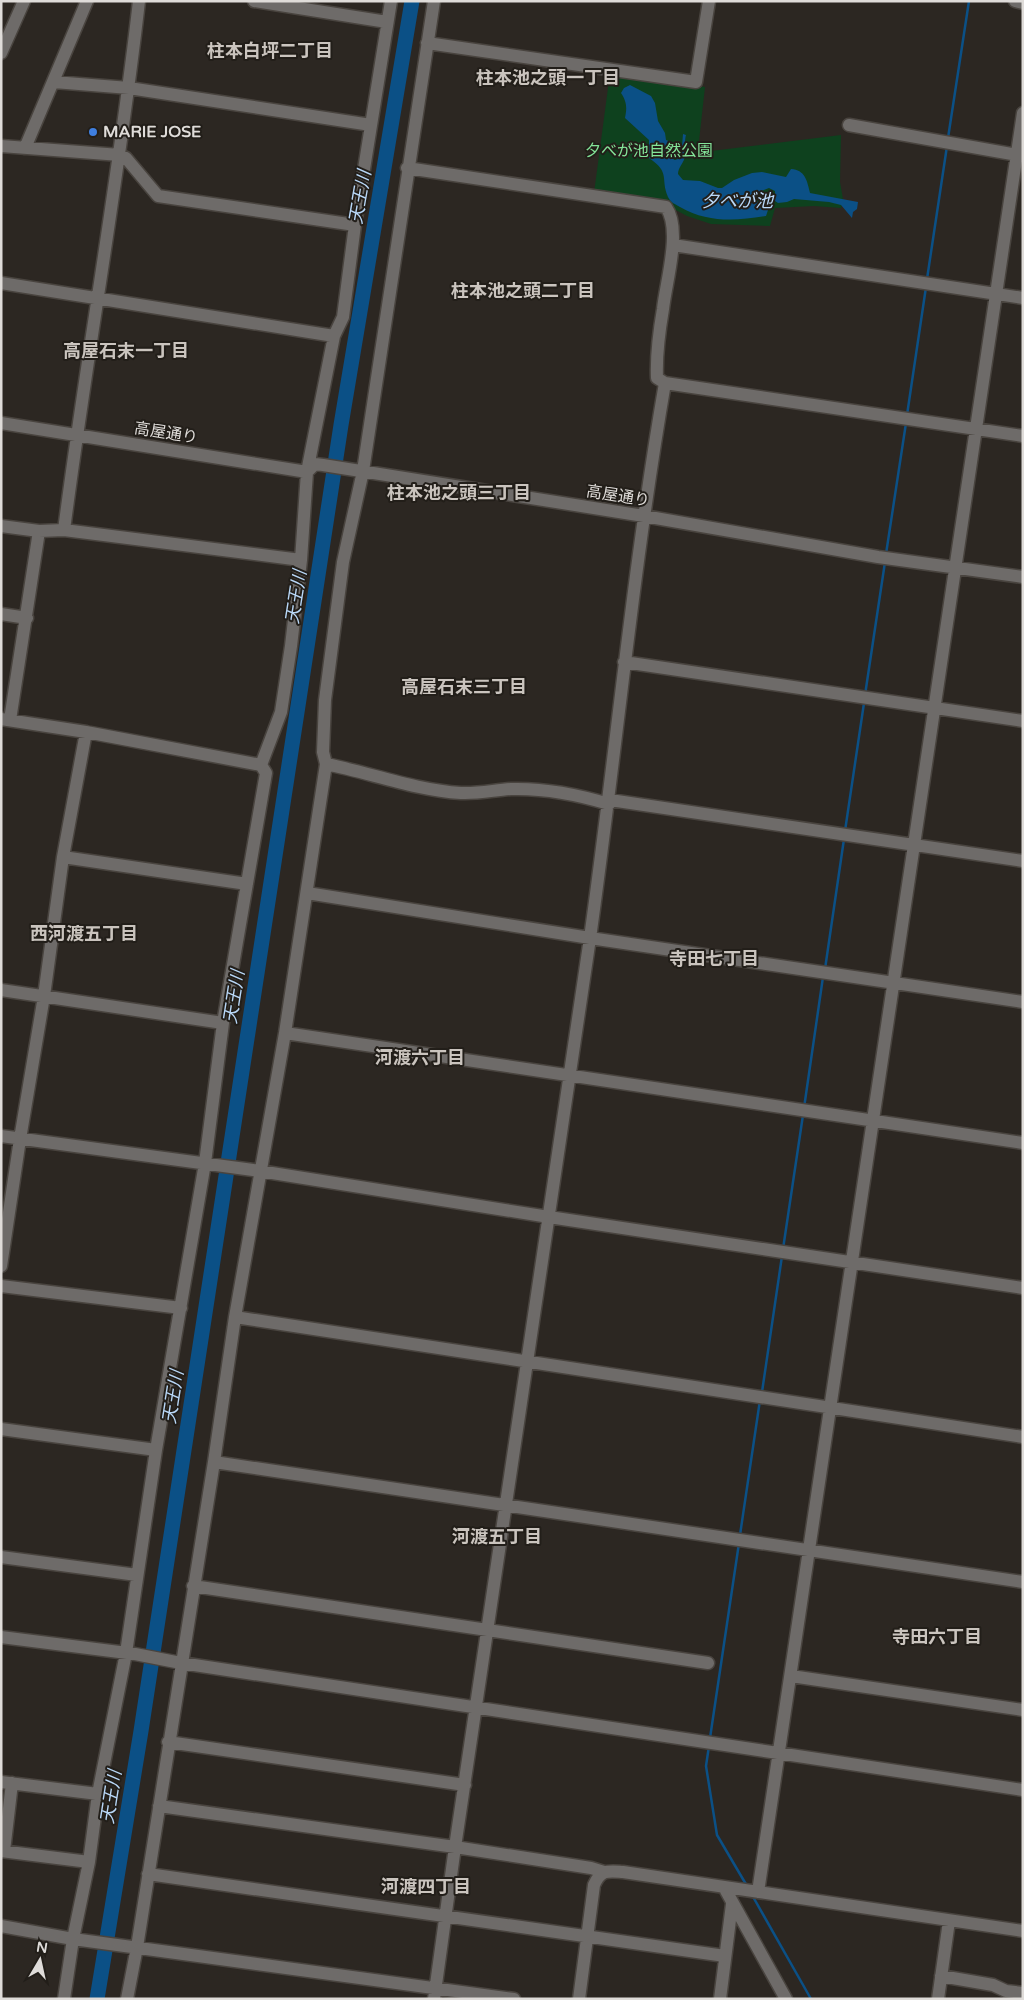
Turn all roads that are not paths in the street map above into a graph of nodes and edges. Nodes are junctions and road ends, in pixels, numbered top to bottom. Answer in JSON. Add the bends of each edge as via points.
{"nodes":[{"id":1,"x":24,"y":1,"type":"edge"},
{"id":2,"x":87,"y":1,"type":"edge"},
{"id":3,"x":139,"y":1,"type":"edge"},
{"id":4,"x":254,"y":1,"type":"edge"},
{"id":5,"x":391,"y":1,"type":"edge"},
{"id":6,"x":434,"y":1,"type":"edge"},
{"id":7,"x":709,"y":1,"type":"edge"},
{"id":8,"x":1015,"y":1,"type":"edge"},
{"id":9,"x":1023,"y":2,"type":"edge"},
{"id":10,"x":387,"y":22,"type":"junction"},
{"id":11,"x":427,"y":42,"type":"junction"},
{"id":12,"x":1,"y":53,"type":"edge"},
{"id":13,"x":54,"y":82,"type":"junction"},
{"id":14,"x":129,"y":88,"type":"junction"},
{"id":15,"x":1023,"y":113,"type":"edge"},
{"id":16,"x":371,"y":125,"type":"junction"},
{"id":17,"x":849,"y":125,"type":"dead end"},
{"id":18,"x":1,"y":146,"type":"edge"},
{"id":19,"x":26,"y":148,"type":"junction"},
{"id":20,"x":120,"y":154,"type":"junction"},
{"id":21,"x":1019,"y":156,"type":"edge"},
{"id":22,"x":408,"y":168,"type":"junction"},
{"id":23,"x":355,"y":225,"type":"junction"},
{"id":24,"x":673,"y":245,"type":"junction"},
{"id":25,"x":1,"y":283,"type":"edge"},
{"id":26,"x":995,"y":294,"type":"junction"},
{"id":27,"x":98,"y":297,"type":"junction"},
{"id":28,"x":1023,"y":298,"type":"edge"},
{"id":29,"x":334,"y":336,"type":"junction"},
{"id":30,"x":665,"y":383,"type":"junction"},
{"id":31,"x":1,"y":423,"type":"edge"},
{"id":32,"x":976,"y":429,"type":"junction"},
{"id":33,"x":76,"y":435,"type":"junction"},
{"id":34,"x":1023,"y":436,"type":"edge"},
{"id":35,"x":357,"y":470,"type":"junction"},
{"id":36,"x":306,"y":472,"type":"junction"},
{"id":37,"x":644,"y":516,"type":"junction"},
{"id":38,"x":1,"y":526,"type":"edge"},
{"id":39,"x":64,"y":530,"type":"junction"},
{"id":40,"x":39,"y":531,"type":"junction"},
{"id":41,"x":301,"y":560,"type":"junction"},
{"id":42,"x":956,"y":567,"type":"junction"},
{"id":43,"x":1023,"y":577,"type":"edge"},
{"id":44,"x":1,"y":614,"type":"edge"},
{"id":45,"x":27,"y":618,"type":"junction"},
{"id":46,"x":624,"y":662,"type":"junction"},
{"id":47,"x":935,"y":708,"type":"junction"},
{"id":48,"x":6,"y":719,"type":"edge"},
{"id":49,"x":1023,"y":721,"type":"edge"},
{"id":50,"x":86,"y":732,"type":"junction"},
{"id":51,"x":326,"y":764,"type":"junction"},
{"id":52,"x":261,"y":765,"type":"junction"},
{"id":53,"x":609,"y":802,"type":"junction"},
{"id":54,"x":914,"y":845,"type":"junction"},
{"id":55,"x":63,"y":858,"type":"junction"},
{"id":56,"x":1023,"y":861,"type":"edge"},
{"id":57,"x":247,"y":884,"type":"junction"},
{"id":58,"x":306,"y":893,"type":"junction"},
{"id":59,"x":590,"y":938,"type":"junction"},
{"id":60,"x":893,"y":982,"type":"junction"},
{"id":61,"x":1,"y":990,"type":"edge"},
{"id":62,"x":44,"y":996,"type":"junction"},
{"id":63,"x":1023,"y":1002,"type":"edge"},
{"id":64,"x":223,"y":1023,"type":"junction"},
{"id":65,"x":285,"y":1033,"type":"junction"},
{"id":66,"x":570,"y":1076,"type":"junction"},
{"id":67,"x":873,"y":1121,"type":"junction"},
{"id":68,"x":1,"y":1136,"type":"edge"},
{"id":69,"x":20,"y":1139,"type":"junction"},
{"id":70,"x":1023,"y":1143,"type":"edge"},
{"id":71,"x":208,"y":1163,"type":"junction"},
{"id":72,"x":257,"y":1170,"type":"junction"},
{"id":73,"x":549,"y":1217,"type":"junction"},
{"id":74,"x":853,"y":1262,"type":"junction"},
{"id":75,"x":1,"y":1266,"type":"edge"},
{"id":76,"x":1,"y":1286,"type":"edge"},
{"id":77,"x":1023,"y":1288,"type":"edge"},
{"id":78,"x":181,"y":1308,"type":"junction"},
{"id":79,"x":235,"y":1317,"type":"junction"},
{"id":80,"x":527,"y":1363,"type":"junction"},
{"id":81,"x":831,"y":1409,"type":"junction"},
{"id":82,"x":1,"y":1430,"type":"edge"},
{"id":83,"x":1023,"y":1437,"type":"edge"},
{"id":84,"x":156,"y":1450,"type":"junction"},
{"id":85,"x":214,"y":1462,"type":"junction"},
{"id":86,"x":505,"y":1505,"type":"junction"},
{"id":87,"x":810,"y":1551,"type":"junction"},
{"id":88,"x":1,"y":1557,"type":"edge"},
{"id":89,"x":137,"y":1575,"type":"junction"},
{"id":90,"x":1023,"y":1582,"type":"edge"},
{"id":91,"x":194,"y":1586,"type":"junction"},
{"id":92,"x":488,"y":1630,"type":"junction"},
{"id":93,"x":1,"y":1636,"type":"edge"},
{"id":94,"x":131,"y":1653,"type":"junction"},
{"id":95,"x":177,"y":1662,"type":"junction"},
{"id":96,"x":708,"y":1663,"type":"dead end"},
{"id":97,"x":791,"y":1676,"type":"junction"},
{"id":98,"x":476,"y":1708,"type":"junction"},
{"id":99,"x":1023,"y":1710,"type":"edge"},
{"id":100,"x":168,"y":1742,"type":"junction"},
{"id":101,"x":779,"y":1754,"type":"junction"},
{"id":102,"x":7,"y":1782,"type":"edge"},
{"id":103,"x":465,"y":1785,"type":"junction"},
{"id":104,"x":1023,"y":1790,"type":"edge"},
{"id":105,"x":98,"y":1794,"type":"junction"},
{"id":106,"x":158,"y":1806,"type":"junction"},
{"id":107,"x":455,"y":1847,"type":"junction"},
{"id":108,"x":3,"y":1851,"type":"edge"},
{"id":109,"x":89,"y":1862,"type":"junction"},
{"id":110,"x":604,"y":1872,"type":"junction"},
{"id":111,"x":148,"y":1874,"type":"junction"},
{"id":112,"x":729,"y":1888,"type":"junction"},
{"id":113,"x":757,"y":1892,"type":"junction"},
{"id":114,"x":732,"y":1904,"type":"junction"},
{"id":115,"x":444,"y":1918,"type":"junction"},
{"id":116,"x":949,"y":1921,"type":"junction"},
{"id":117,"x":1,"y":1926,"type":"edge"},
{"id":118,"x":1023,"y":1931,"type":"edge"},
{"id":119,"x":587,"y":1937,"type":"junction"},
{"id":120,"x":79,"y":1939,"type":"junction"},
{"id":121,"x":132,"y":1946,"type":"junction"},
{"id":122,"x":725,"y":1956,"type":"junction"},
{"id":123,"x":941,"y":1976,"type":"junction"},
{"id":124,"x":1023,"y":1993,"type":"edge"},
{"id":125,"x":435,"y":1994,"type":"edge"},
{"id":126,"x":64,"y":1999,"type":"edge"},
{"id":127,"x":127,"y":1999,"type":"edge"},
{"id":128,"x":514,"y":1999,"type":"edge"},
{"id":129,"x":579,"y":1999,"type":"edge"},
{"id":130,"x":720,"y":1999,"type":"edge"},
{"id":131,"x":786,"y":1999,"type":"edge"},
{"id":132,"x":938,"y":1999,"type":"edge"}],
"edges":[{"from":1,"to":12,"type":"street"},
{"from":2,"to":13,"type":"street"},
{"from":3,"to":14,"type":"street"},
{"from":4,"to":10,"type":"street"},
{"from":5,"to":10,"type":"street"},
{"from":6,"to":11,"type":"street"},
{"from":7,"to":11,"type":"street","via":[[696,82]]},
{"from":8,"to":9,"type":"street"},
{"from":10,"to":16,"type":"street"},
{"from":11,"to":22,"type":"street"},
{"from":13,"to":14,"type":"street"},
{"from":13,"to":19,"type":"street"},
{"from":14,"to":16,"type":"street"},
{"from":14,"to":20,"type":"street"},
{"from":15,"to":21,"type":"street"},
{"from":16,"to":23,"type":"street"},
{"from":17,"to":21,"type":"street"},
{"from":18,"to":19,"type":"street"},
{"from":19,"to":20,"type":"street"},
{"from":20,"to":23,"type":"street","via":[[158,196]]},
{"from":20,"to":27,"type":"street"},
{"from":21,"to":26,"type":"street"},
{"from":22,"to":24,"type":"street","via":[[665,203],[671,213]]},
{"from":22,"to":35,"type":"street"},
{"from":23,"to":29,"type":"street","via":[[343,317]]},
{"from":24,"to":26,"type":"street"},
{"from":24,"to":30,"type":"street","via":[[656,357],[657,378]]},
{"from":25,"to":27,"type":"street"},
{"from":26,"to":28,"type":"street"},
{"from":26,"to":32,"type":"street"},
{"from":27,"to":29,"type":"street"},
{"from":27,"to":33,"type":"street"},
{"from":29,"to":36,"type":"street"},
{"from":30,"to":32,"type":"street"},
{"from":30,"to":37,"type":"street"},
{"from":31,"to":33,"type":"street","name":"高屋通り"},
{"from":32,"to":34,"type":"street"},
{"from":32,"to":42,"type":"street"},
{"from":33,"to":36,"type":"street","name":"高屋通り"},
{"from":33,"to":39,"type":"street"},
{"from":35,"to":36,"type":"street","name":"高屋通り","via":[[315,464]]},
{"from":35,"to":37,"type":"street","name":"高屋通り"},
{"from":35,"to":51,"type":"street","via":[[325,700],[323,752]]},
{"from":36,"to":41,"type":"street"},
{"from":37,"to":42,"type":"street","name":"高屋通り","via":[[878,557]]},
{"from":37,"to":46,"type":"street"},
{"from":38,"to":40,"type":"street"},
{"from":39,"to":40,"type":"street"},
{"from":39,"to":41,"type":"street"},
{"from":40,"to":45,"type":"street"},
{"from":41,"to":52,"type":"street","via":[[281,712]]},
{"from":42,"to":43,"type":"street","name":"高屋通り"},
{"from":42,"to":47,"type":"street"},
{"from":44,"to":45,"type":"street"},
{"from":45,"to":48,"type":"street"},
{"from":46,"to":47,"type":"street"},
{"from":46,"to":53,"type":"street"},
{"from":47,"to":49,"type":"street"},
{"from":47,"to":54,"type":"street"},
{"from":48,"to":50,"type":"street"},
{"from":50,"to":52,"type":"street"},
{"from":50,"to":55,"type":"street"},
{"from":51,"to":53,"type":"street","via":[[401,783],[462,793],[512,789],[560,791]]},
{"from":51,"to":58,"type":"street"},
{"from":52,"to":57,"type":"street","via":[[266,773]]},
{"from":53,"to":54,"type":"street"},
{"from":53,"to":59,"type":"street"},
{"from":54,"to":56,"type":"street"},
{"from":54,"to":60,"type":"street"},
{"from":55,"to":57,"type":"street"},
{"from":55,"to":62,"type":"street"},
{"from":57,"to":64,"type":"street"},
{"from":58,"to":59,"type":"street"},
{"from":58,"to":65,"type":"street"},
{"from":59,"to":60,"type":"street"},
{"from":59,"to":66,"type":"street"},
{"from":60,"to":63,"type":"street"},
{"from":60,"to":67,"type":"street"},
{"from":61,"to":62,"type":"street"},
{"from":62,"to":64,"type":"street"},
{"from":62,"to":69,"type":"street"},
{"from":64,"to":71,"type":"street"},
{"from":65,"to":66,"type":"street"},
{"from":65,"to":72,"type":"street"},
{"from":66,"to":67,"type":"street"},
{"from":66,"to":73,"type":"street"},
{"from":67,"to":70,"type":"street"},
{"from":67,"to":74,"type":"street"},
{"from":68,"to":69,"type":"street"},
{"from":69,"to":71,"type":"street"},
{"from":69,"to":75,"type":"street"},
{"from":71,"to":72,"type":"street"},
{"from":71,"to":78,"type":"street"},
{"from":72,"to":73,"type":"street"},
{"from":72,"to":79,"type":"street"},
{"from":73,"to":74,"type":"street"},
{"from":73,"to":80,"type":"street"},
{"from":74,"to":77,"type":"street"},
{"from":74,"to":81,"type":"street"},
{"from":76,"to":78,"type":"street"},
{"from":78,"to":84,"type":"street"},
{"from":79,"to":80,"type":"street"},
{"from":79,"to":85,"type":"street"},
{"from":80,"to":81,"type":"street"},
{"from":80,"to":86,"type":"street"},
{"from":81,"to":83,"type":"street"},
{"from":81,"to":87,"type":"street"},
{"from":82,"to":84,"type":"street"},
{"from":84,"to":89,"type":"street"},
{"from":85,"to":86,"type":"street"},
{"from":85,"to":91,"type":"street"},
{"from":86,"to":87,"type":"street"},
{"from":86,"to":92,"type":"street"},
{"from":87,"to":90,"type":"street"},
{"from":87,"to":97,"type":"street"},
{"from":88,"to":89,"type":"street"},
{"from":89,"to":94,"type":"street"},
{"from":91,"to":92,"type":"street"},
{"from":91,"to":95,"type":"street"},
{"from":92,"to":96,"type":"street"},
{"from":92,"to":98,"type":"street"},
{"from":93,"to":94,"type":"street"},
{"from":94,"to":95,"type":"street"},
{"from":94,"to":105,"type":"street"},
{"from":95,"to":98,"type":"street"},
{"from":95,"to":100,"type":"street"},
{"from":97,"to":99,"type":"street"},
{"from":97,"to":101,"type":"street"},
{"from":98,"to":101,"type":"street"},
{"from":98,"to":103,"type":"street"},
{"from":100,"to":103,"type":"street"},
{"from":100,"to":106,"type":"street"},
{"from":101,"to":104,"type":"street"},
{"from":101,"to":113,"type":"street"},
{"from":102,"to":105,"type":"street"},
{"from":102,"to":108,"type":"street"},
{"from":103,"to":107,"type":"street"},
{"from":105,"to":109,"type":"street"},
{"from":106,"to":107,"type":"street"},
{"from":106,"to":111,"type":"street"},
{"from":107,"to":110,"type":"street"},
{"from":107,"to":115,"type":"street"},
{"from":108,"to":109,"type":"street"},
{"from":109,"to":120,"type":"street"},
{"from":110,"to":112,"type":"street"},
{"from":110,"to":119,"type":"street","via":[[594,1885]]},
{"from":111,"to":115,"type":"street"},
{"from":111,"to":121,"type":"street"},
{"from":112,"to":113,"type":"street"},
{"from":112,"to":114,"type":"street"},
{"from":113,"to":116,"type":"street"},
{"from":114,"to":122,"type":"street"},
{"from":114,"to":131,"type":"street"},
{"from":115,"to":119,"type":"street"},
{"from":115,"to":125,"type":"street"},
{"from":116,"to":118,"type":"street"},
{"from":116,"to":123,"type":"street"},
{"from":117,"to":120,"type":"street"},
{"from":119,"to":122,"type":"street"},
{"from":119,"to":129,"type":"street"},
{"from":120,"to":121,"type":"street"},
{"from":120,"to":126,"type":"street"},
{"from":121,"to":125,"type":"street"},
{"from":121,"to":127,"type":"street"},
{"from":122,"to":130,"type":"street"},
{"from":123,"to":124,"type":"street"},
{"from":123,"to":132,"type":"street"},
{"from":125,"to":128,"type":"street"}]}
